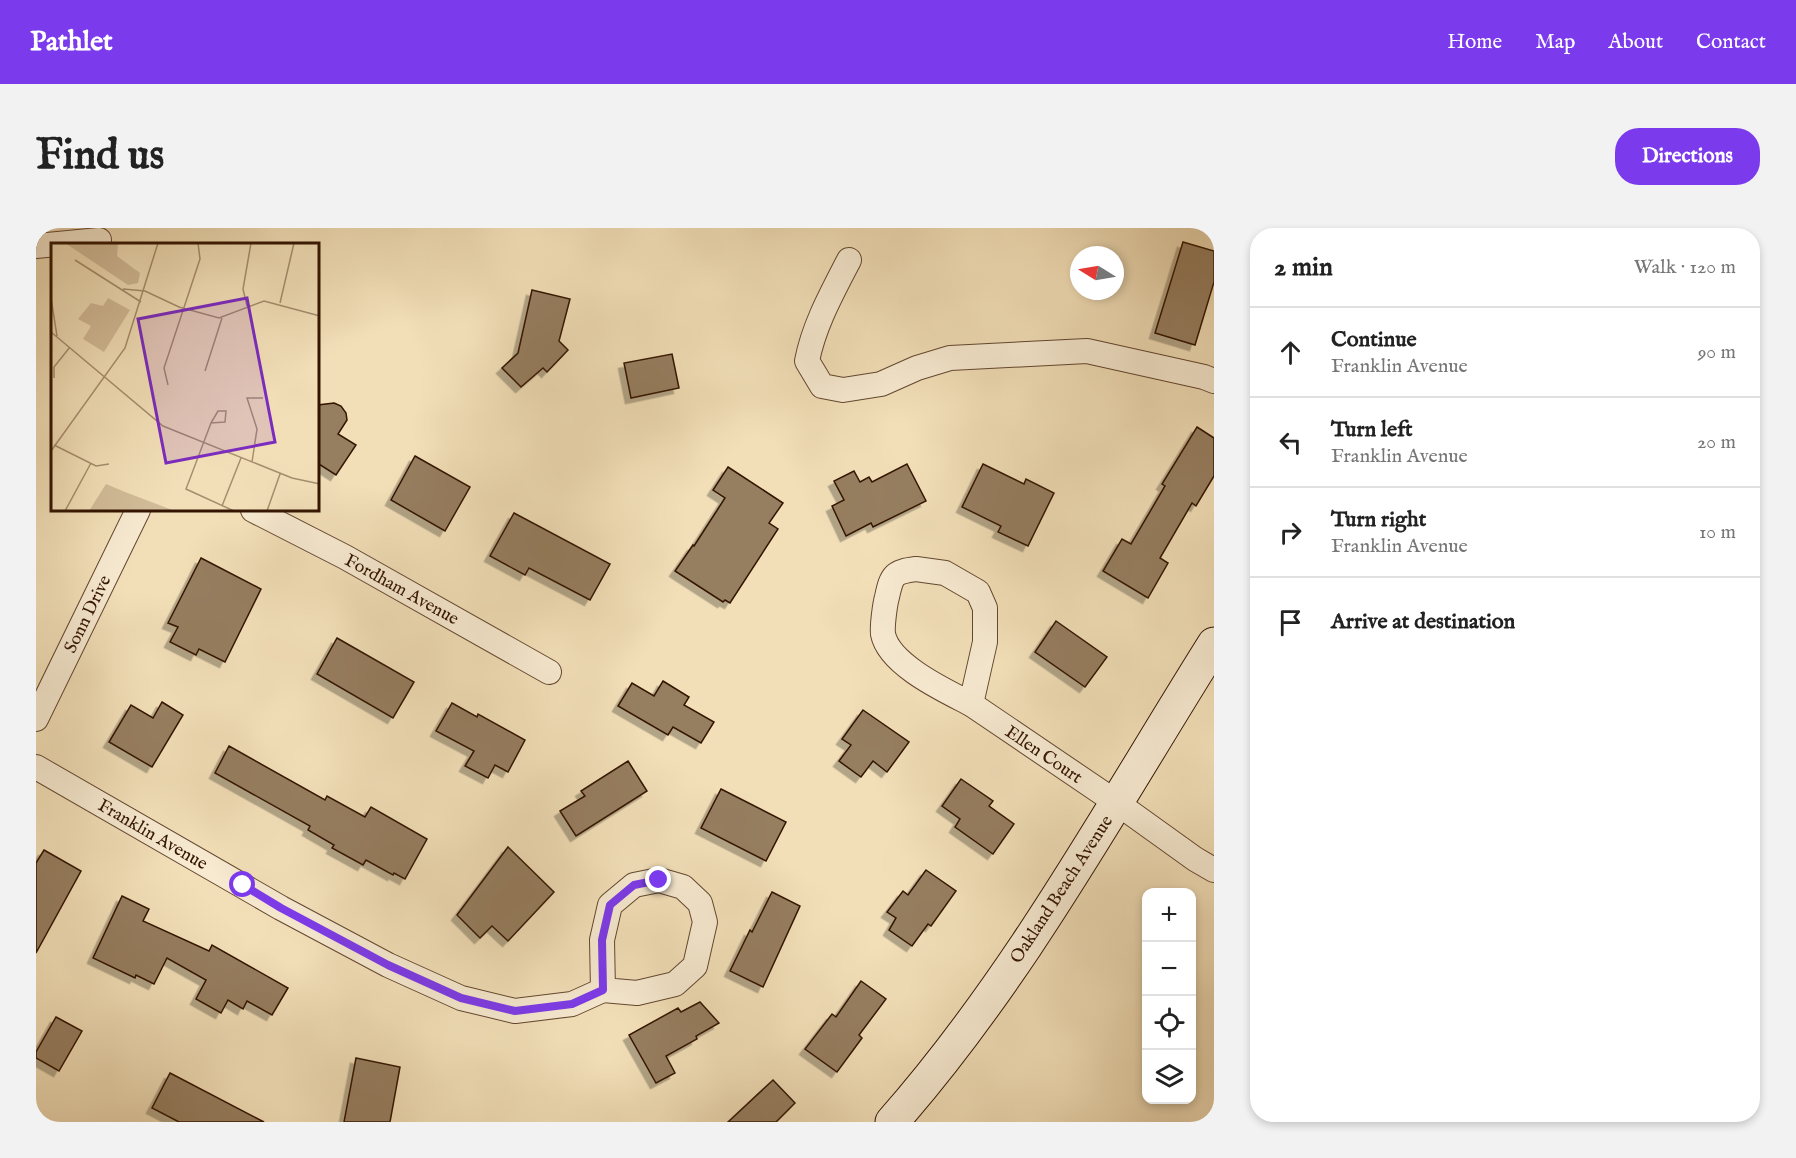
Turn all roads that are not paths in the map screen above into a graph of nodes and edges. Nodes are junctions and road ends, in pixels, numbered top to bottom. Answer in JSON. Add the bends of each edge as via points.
{"nodes":[{"id":1,"x":98,"y":237,"type":"edge"},
{"id":2,"x":57,"y":243,"type":"edge"},
{"id":3,"x":51,"y":244,"type":"edge"},
{"id":4,"x":36,"y":246,"type":"edge"},
{"id":5,"x":849,"y":260,"type":"dead end"},
{"id":6,"x":1214,"y":381,"type":"edge"},
{"id":7,"x":137,"y":512,"type":"edge"},
{"id":8,"x":257,"y":512,"type":"edge"},
{"id":9,"x":1214,"y":644,"type":"edge"},
{"id":10,"x":549,"y":672,"type":"dead end"},
{"id":11,"x":971,"y":704,"type":"junction"},
{"id":12,"x":36,"y":719,"type":"edge"},
{"id":13,"x":36,"y":767,"type":"edge"},
{"id":14,"x":1117,"y":803,"type":"junction"},
{"id":15,"x":1214,"y":870,"type":"edge"},
{"id":16,"x":603,"y":990,"type":"junction"},
{"id":17,"x":892,"y":1122,"type":"edge"}],
"edges":[{"from":1,"to":2,"type":"street"},
{"from":3,"to":4,"type":"street"},
{"from":5,"to":6,"type":"street","via":[[811,340],[807,361],[822,386],[843,390],[881,384],[950,358],[1088,351]]},
{"from":7,"to":12,"type":"street","name":"Sonn Drive"},
{"from":8,"to":10,"type":"street","name":"Fordham Avenue"},
{"from":9,"to":14,"type":"street","name":"Oakland Beach Avenue"},
{"from":11,"to":11,"type":"street","name":"Ellen Court","via":[[985,642],[985,608],[978,592],[945,573],[916,568],[899,571],[886,598],[883,633],[891,651],[923,679]]},
{"from":11,"to":14,"type":"street","name":"Ellen Court"},
{"from":13,"to":16,"type":"street","name":"Franklin Avenue","via":[[281,908],[388,965],[461,998],[515,1011],[572,1004]]},
{"from":14,"to":15,"type":"street","name":"Ellen Court"},
{"from":14,"to":17,"type":"street","name":"Oakland Beach Avenue","via":[[976,1016]]},
{"from":16,"to":16,"type":"street","name":"Franklin Avenue","via":[[637,993],[675,984],[695,966],[705,922],[700,903],[683,886],[659,880],[634,885],[610,905],[602,940]]}]}
